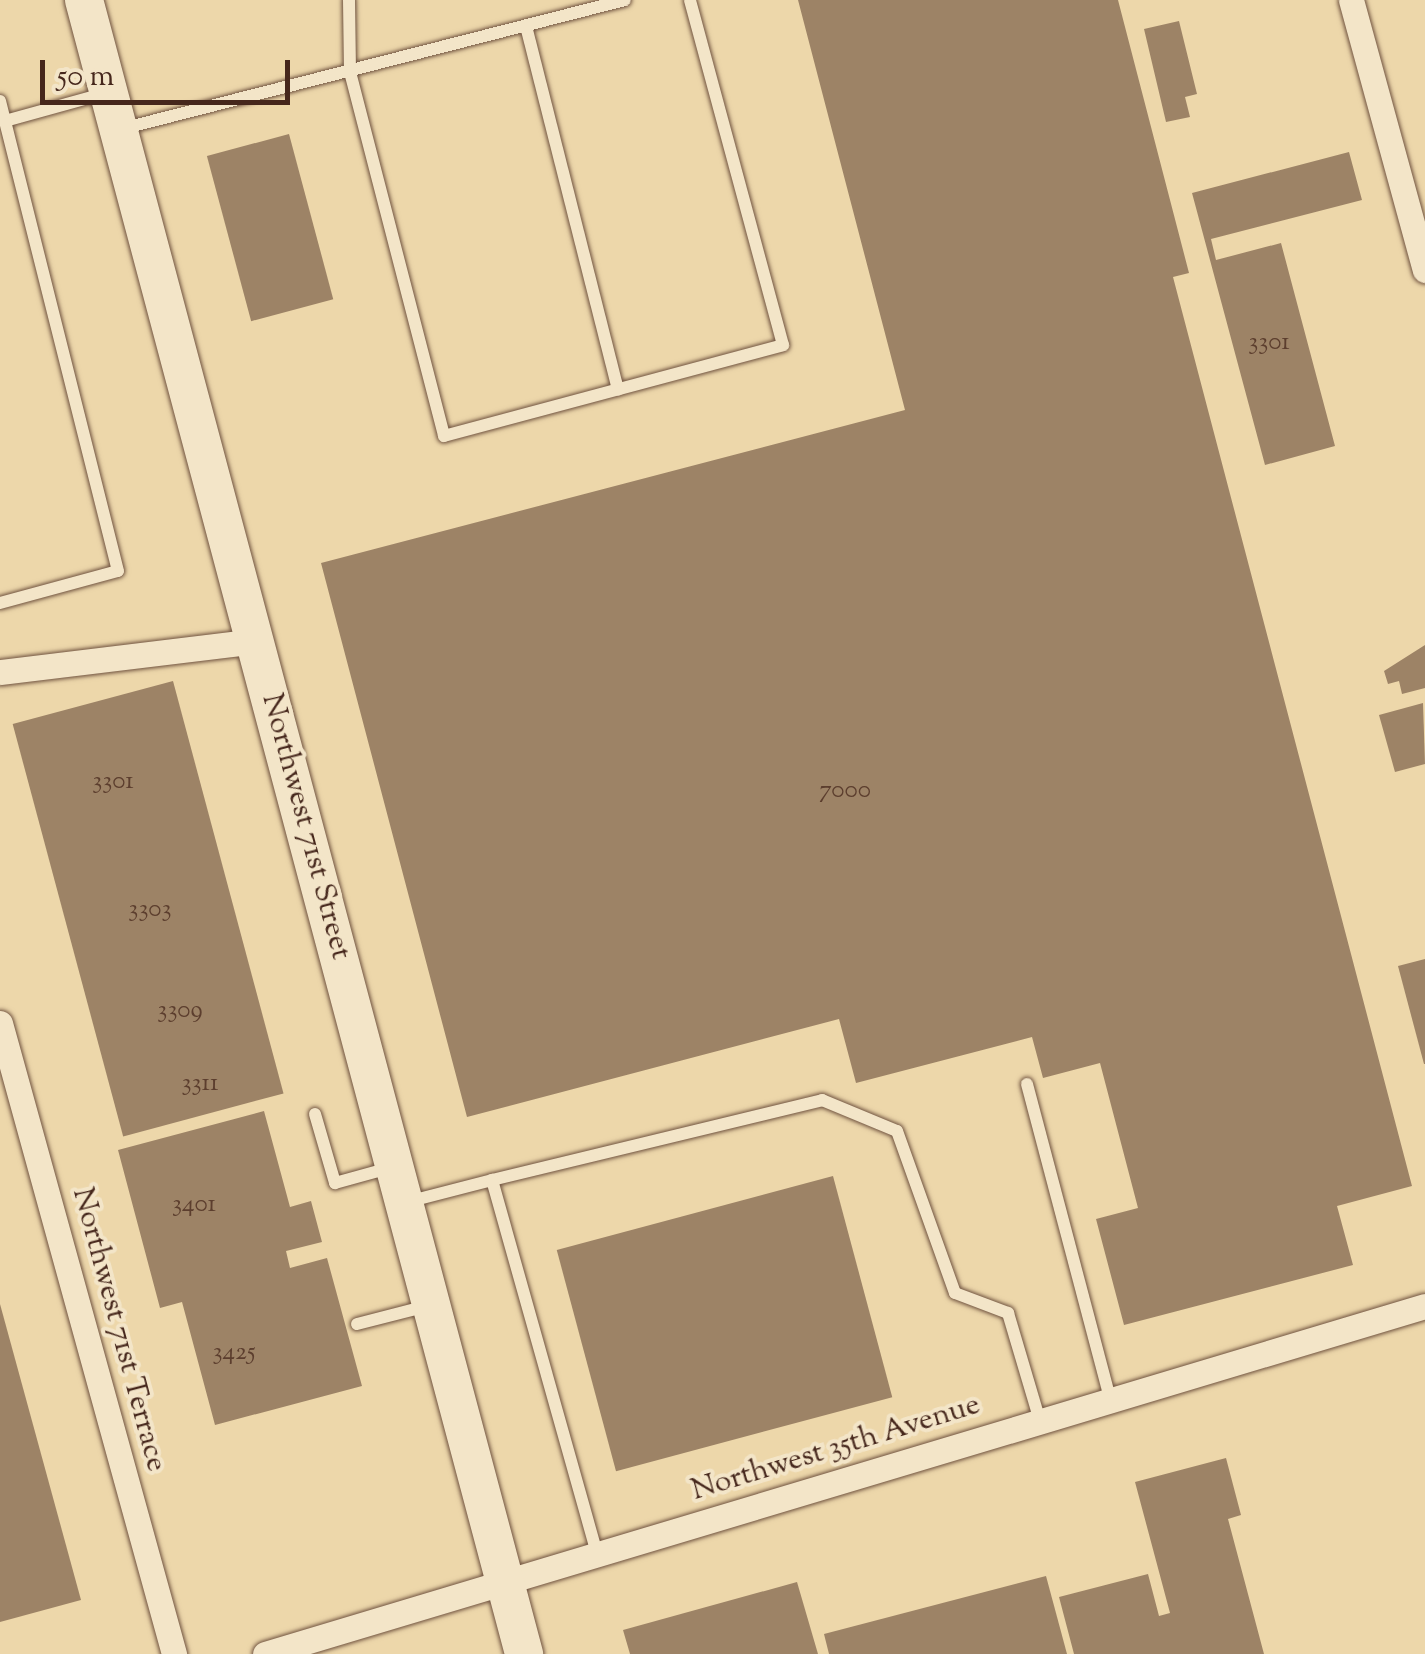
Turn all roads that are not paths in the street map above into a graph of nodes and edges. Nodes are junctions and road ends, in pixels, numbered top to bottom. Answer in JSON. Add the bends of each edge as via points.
{"nodes":[{"id":1,"x":84,"y":0,"type":"edge"},
{"id":2,"x":349,"y":0,"type":"edge"},
{"id":3,"x":624,"y":0,"type":"edge"},
{"id":4,"x":690,"y":0,"type":"edge"},
{"id":5,"x":1351,"y":0,"type":"edge"},
{"id":6,"x":526,"y":26,"type":"junction"},
{"id":7,"x":350,"y":72,"type":"junction"},
{"id":8,"x":108,"y":92,"type":"junction"},
{"id":9,"x":0,"y":101,"type":"edge"},
{"id":10,"x":5,"y":122,"type":"junction"},
{"id":11,"x":118,"y":130,"type":"junction"},
{"id":12,"x":1425,"y":270,"type":"edge"},
{"id":13,"x":618,"y":390,"type":"junction"},
{"id":14,"x":0,"y":603,"type":"edge"},
{"id":15,"x":256,"y":641,"type":"junction"},
{"id":16,"x":0,"y":672,"type":"edge"},
{"id":17,"x":0,"y":1023,"type":"edge"},
{"id":18,"x":1026,"y":1084,"type":"dead end"},
{"id":19,"x":315,"y":1114,"type":"dead end"},
{"id":20,"x":492,"y":1180,"type":"junction"},
{"id":21,"x":400,"y":1185,"type":"junction"},
{"id":22,"x":432,"y":1305,"type":"junction"},
{"id":23,"x":1425,"y":1306,"type":"edge"},
{"id":24,"x":357,"y":1324,"type":"dead end"},
{"id":25,"x":1110,"y":1399,"type":"junction"},
{"id":26,"x":1040,"y":1420,"type":"junction"},
{"id":27,"x":598,"y":1556,"type":"junction"},
{"id":28,"x":506,"y":1584,"type":"junction"},
{"id":29,"x":174,"y":1654,"type":"edge"},
{"id":30,"x":265,"y":1654,"type":"edge"},
{"id":31,"x":524,"y":1654,"type":"edge"}],
"edges":[{"from":1,"to":8,"type":"street","name":"Northwest 71st Street"},
{"from":2,"to":7,"type":"lane"},
{"from":3,"to":6,"type":"lane"},
{"from":4,"to":13,"type":"lane","via":[[782,345]]},
{"from":5,"to":12,"type":"street"},
{"from":6,"to":7,"type":"lane"},
{"from":6,"to":13,"type":"lane"},
{"from":7,"to":11,"type":"lane"},
{"from":7,"to":13,"type":"lane","via":[[444,436]]},
{"from":8,"to":10,"type":"lane"},
{"from":8,"to":11,"type":"street","name":"Northwest 71st Street"},
{"from":9,"to":10,"type":"lane"},
{"from":10,"to":14,"type":"lane","via":[[118,572]]},
{"from":11,"to":15,"type":"street","name":"Northwest 71st Street"},
{"from":15,"to":16,"type":"street"},
{"from":15,"to":21,"type":"street","name":"Northwest 71st Street"},
{"from":17,"to":29,"type":"street","name":"Northwest 71st Terrace"},
{"from":18,"to":25,"type":"lane"},
{"from":19,"to":21,"type":"lane","via":[[335,1182]]},
{"from":20,"to":21,"type":"lane"},
{"from":20,"to":26,"type":"lane","via":[[822,1100],[897,1131],[955,1293],[1008,1313]]},
{"from":20,"to":27,"type":"lane"},
{"from":21,"to":22,"type":"street","name":"Northwest 71st Street"},
{"from":22,"to":24,"type":"lane"},
{"from":22,"to":28,"type":"street","name":"Northwest 71st Street"},
{"from":23,"to":25,"type":"street","name":"Northwest 35th Avenue"},
{"from":25,"to":26,"type":"street","name":"Northwest 35th Avenue"},
{"from":26,"to":27,"type":"street","name":"Northwest 35th Avenue"},
{"from":27,"to":28,"type":"street","name":"Northwest 35th Avenue"},
{"from":28,"to":30,"type":"street","name":"Northwest 35th Avenue"},
{"from":28,"to":31,"type":"street","name":"Northwest 71st Street"}]}
